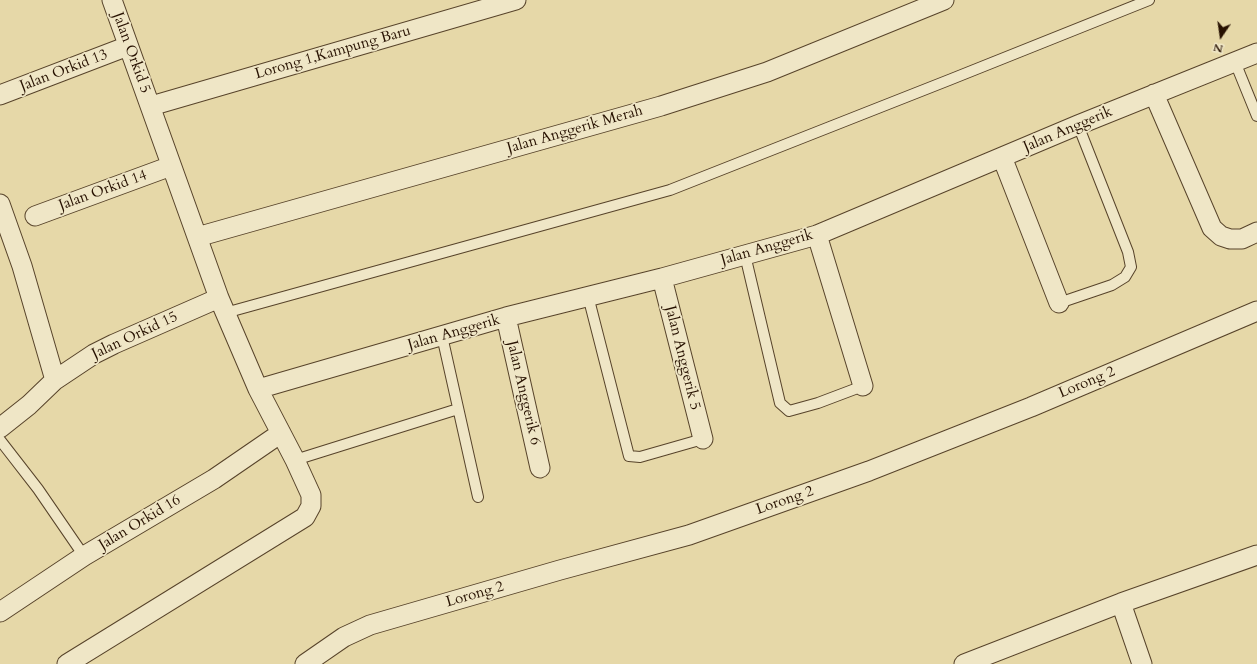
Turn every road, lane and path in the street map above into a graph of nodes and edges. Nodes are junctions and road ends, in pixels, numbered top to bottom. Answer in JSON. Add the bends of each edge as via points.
{"nodes":[{"id":1,"x":112,"y":0,"type":"edge"},
{"id":2,"x":516,"y":0,"type":"edge"},
{"id":3,"x":944,"y":0,"type":"edge"},
{"id":4,"x":1149,"y":0,"type":"edge"},
{"id":5,"x":128,"y":46,"type":"junction"},
{"id":6,"x":1257,"y":53,"type":"edge"},
{"id":7,"x":1235,"y":62,"type":"junction"},
{"id":8,"x":1154,"y":94,"type":"junction"},
{"id":9,"x":0,"y":95,"type":"edge"},
{"id":10,"x":150,"y":106,"type":"junction"},
{"id":11,"x":1257,"y":116,"type":"edge"},
{"id":12,"x":1078,"y":125,"type":"junction"},
{"id":13,"x":1002,"y":157,"type":"junction"},
{"id":14,"x":171,"y":166,"type":"junction"},
{"id":15,"x":0,"y":204,"type":"edge"},
{"id":16,"x":35,"y":216,"type":"dead end"},
{"id":17,"x":1257,"y":232,"type":"edge"},
{"id":18,"x":817,"y":235,"type":"junction"},
{"id":19,"x":197,"y":237,"type":"junction"},
{"id":20,"x":745,"y":255,"type":"junction"},
{"id":21,"x":662,"y":278,"type":"junction"},
{"id":22,"x":588,"y":296,"type":"junction"},
{"id":23,"x":1059,"y":303,"type":"joint"},
{"id":24,"x":222,"y":306,"type":"junction"},
{"id":25,"x":1257,"y":311,"type":"edge"},
{"id":26,"x":506,"y":318,"type":"junction"},
{"id":27,"x":442,"y":336,"type":"junction"},
{"id":28,"x":55,"y":380,"type":"junction"},
{"id":29,"x":863,"y":386,"type":"joint"},
{"id":30,"x":258,"y":389,"type":"junction"},
{"id":31,"x":458,"y":409,"type":"junction"},
{"id":32,"x":0,"y":428,"type":"edge"},
{"id":33,"x":281,"y":433,"type":"junction"},
{"id":34,"x":703,"y":439,"type":"joint"},
{"id":35,"x":0,"y":440,"type":"edge"},
{"id":36,"x":295,"y":460,"type":"junction"},
{"id":37,"x":540,"y":468,"type":"dead end"},
{"id":38,"x":478,"y":497,"type":"dead end"},
{"id":39,"x":1257,"y":555,"type":"edge"},
{"id":40,"x":84,"y":556,"type":"junction"},
{"id":41,"x":1121,"y":603,"type":"junction"},
{"id":42,"x":0,"y":612,"type":"edge"},
{"id":43,"x":67,"y":664,"type":"edge"},
{"id":44,"x":305,"y":664,"type":"edge"},
{"id":45,"x":964,"y":664,"type":"edge"},
{"id":46,"x":1142,"y":664,"type":"edge"}],
"edges":[{"from":1,"to":5,"type":"street","name":"Jalan Orkid 5"},
{"from":2,"to":10,"type":"street","name":"Lorong 1,Kampung Baru"},
{"from":3,"to":19,"type":"street","name":"Jalan Anggerik Merah","via":[[767,72],[668,104]]},
{"from":4,"to":24,"type":"lane","via":[[670,190]]},
{"from":5,"to":9,"type":"street","name":"Jalan Orkid 13"},
{"from":5,"to":10,"type":"street","name":"Jalan Orkid 5"},
{"from":6,"to":7,"type":"street","name":"Jalan Anggerik"},
{"from":7,"to":8,"type":"street","name":"Jalan Anggerik"},
{"from":7,"to":11,"type":"lane"},
{"from":8,"to":12,"type":"street","name":"Jalan Anggerik"},
{"from":8,"to":17,"type":"street","via":[[1212,228],[1221,236],[1230,239],[1242,239]]},
{"from":10,"to":14,"type":"street","name":"Jalan Orkid 5"},
{"from":12,"to":13,"type":"street","name":"Jalan Anggerik"},
{"from":12,"to":23,"type":"lane","via":[[1128,252],[1131,266],[1125,277],[1112,285]]},
{"from":13,"to":18,"type":"street","name":"Jalan Anggerik"},
{"from":13,"to":23,"type":"street"},
{"from":14,"to":16,"type":"street","name":"Jalan Orkid 14"},
{"from":14,"to":19,"type":"street","name":"Jalan Orkid 5"},
{"from":15,"to":28,"type":"street","via":[[22,266]]},
{"from":18,"to":20,"type":"street","name":"Jalan Anggerik"},
{"from":18,"to":29,"type":"street"},
{"from":19,"to":24,"type":"street","name":"Jalan Orkid 5"},
{"from":20,"to":21,"type":"street","name":"Jalan Anggerik"},
{"from":20,"to":29,"type":"lane","via":[[780,403],[789,411]]},
{"from":21,"to":22,"type":"street","name":"Jalan Anggerik"},
{"from":21,"to":34,"type":"street","name":"Jalan Anggerik 5"},
{"from":22,"to":26,"type":"street","name":"Jalan Anggerik"},
{"from":22,"to":34,"type":"lane","via":[[629,456],[640,457]]},
{"from":24,"to":28,"type":"street","name":"Jalan Orkid 15","via":[[114,344]]},
{"from":24,"to":30,"type":"street","name":"Jalan Orkid 5"},
{"from":25,"to":44,"type":"street","name":"Lorong 2","via":[[1031,407],[869,471],[689,535],[370,625],[344,637]]},
{"from":26,"to":27,"type":"street","name":"Jalan Anggerik"},
{"from":26,"to":37,"type":"street","name":"Jalan Anggerik 6"},
{"from":27,"to":30,"type":"street","name":"Jalan Anggerik"},
{"from":27,"to":31,"type":"lane"},
{"from":28,"to":32,"type":"street","name":"Jalan Orkid 15"},
{"from":30,"to":33,"type":"street","name":"Jalan Orkid 5"},
{"from":31,"to":36,"type":"lane"},
{"from":31,"to":38,"type":"lane"},
{"from":33,"to":36,"type":"street","name":"Jalan Orkid 5"},
{"from":33,"to":40,"type":"street","name":"Jalan Orkid 16","via":[[214,479]]},
{"from":35,"to":40,"type":"lane","via":[[38,489]]},
{"from":36,"to":43,"type":"street","name":"Jalan Orkid 5","via":[[311,495],[311,506],[305,517]]},
{"from":39,"to":41,"type":"street"},
{"from":40,"to":42,"type":"street","name":"Jalan Orkid 16"},
{"from":41,"to":45,"type":"street"},
{"from":41,"to":46,"type":"street"}]}
